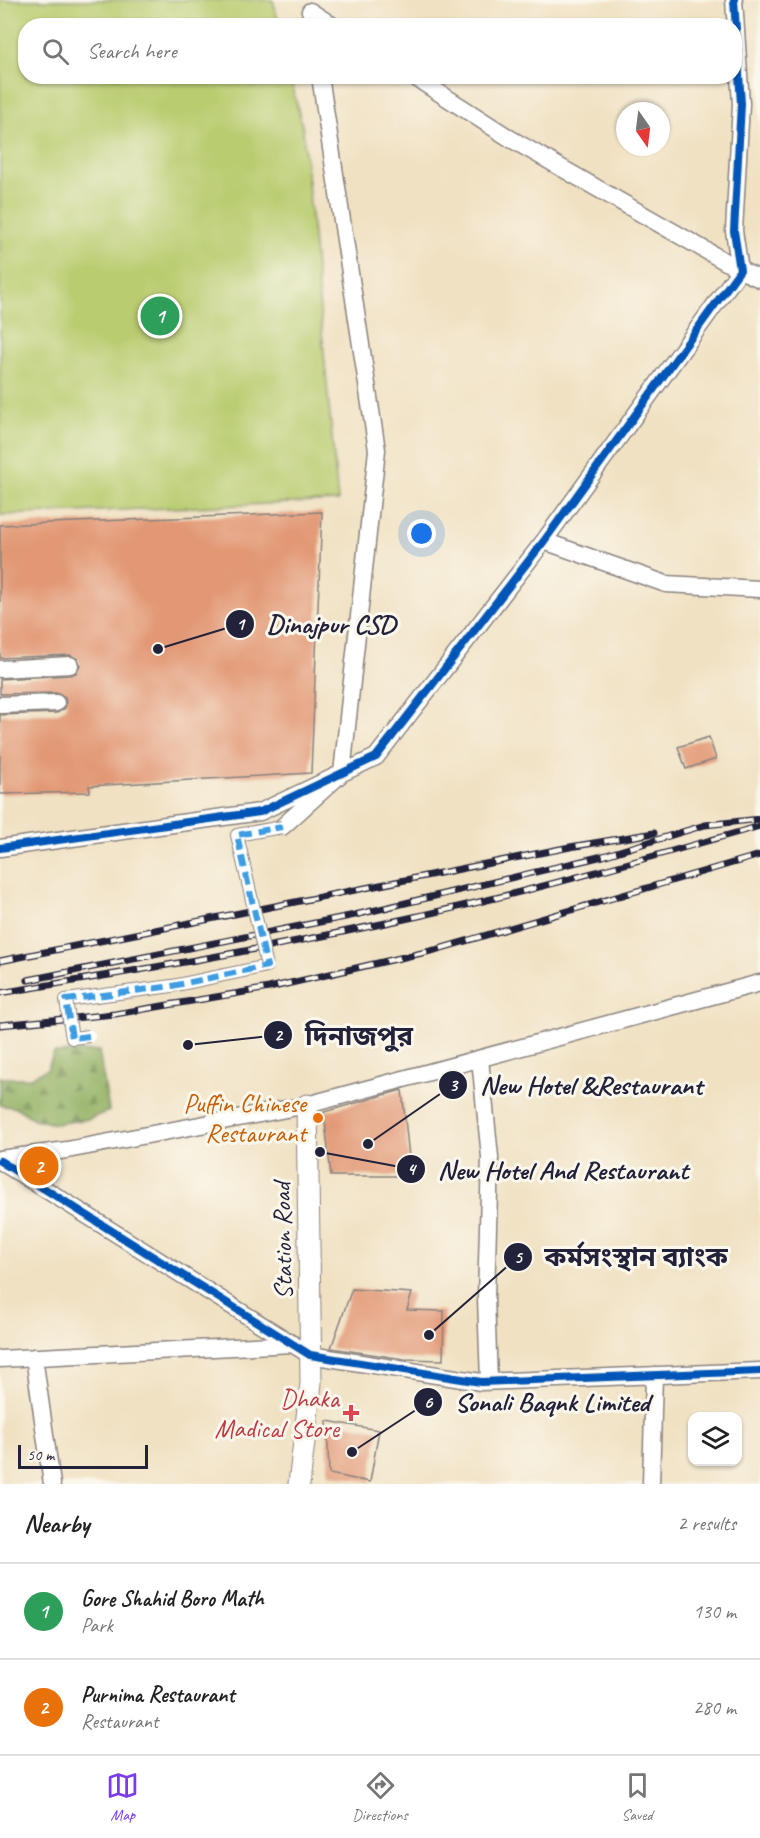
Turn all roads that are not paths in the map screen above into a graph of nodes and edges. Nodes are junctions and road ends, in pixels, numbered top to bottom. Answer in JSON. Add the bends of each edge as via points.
{"nodes":[{"id":1,"x":734,"y":0,"type":"edge"},
{"id":2,"x":735,"y":18,"type":"edge"},
{"id":3,"x":321,"y":84,"type":"edge"},
{"id":4,"x":425,"y":84,"type":"edge"},
{"id":5,"x":740,"y":84,"type":"edge"},
{"id":6,"x":740,"y":270,"type":"junction"},
{"id":7,"x":760,"y":279,"type":"edge"},
{"id":8,"x":544,"y":541,"type":"junction"},
{"id":9,"x":760,"y":589,"type":"edge"},
{"id":10,"x":70,"y":665,"type":"dead end"},
{"id":11,"x":0,"y":669,"type":"edge"},
{"id":12,"x":56,"y":703,"type":"dead end"},
{"id":13,"x":0,"y":705,"type":"edge"},
{"id":14,"x":342,"y":773,"type":"junction"},
{"id":15,"x":282,"y":827,"type":"joint"},
{"id":16,"x":0,"y":848,"type":"edge"},
{"id":17,"x":760,"y":983,"type":"edge"},
{"id":18,"x":89,"y":1036,"type":"dead end"},
{"id":19,"x":480,"y":1059,"type":"junction"},
{"id":20,"x":307,"y":1105,"type":"junction"},
{"id":21,"x":0,"y":1160,"type":"edge"},
{"id":22,"x":302,"y":1349,"type":"junction"},
{"id":23,"x":34,"y":1357,"type":"junction"},
{"id":24,"x":0,"y":1359,"type":"edge"},
{"id":25,"x":760,"y":1371,"type":"edge"},
{"id":26,"x":654,"y":1375,"type":"junction"},
{"id":27,"x":489,"y":1381,"type":"junction"},
{"id":28,"x":52,"y":1484,"type":"edge"},
{"id":29,"x":299,"y":1484,"type":"edge"},
{"id":30,"x":651,"y":1484,"type":"edge"}],
"edges":[{"from":1,"to":2,"type":"street"},
{"from":3,"to":14,"type":"street","via":[[377,450]]},
{"from":4,"to":6,"type":"street","via":[[511,139]]},
{"from":5,"to":6,"type":"street","via":[[734,231]]},
{"from":6,"to":7,"type":"street"},
{"from":6,"to":8,"type":"street"},
{"from":8,"to":9,"type":"street","via":[[666,584]]},
{"from":8,"to":14,"type":"street","via":[[376,757]]},
{"from":10,"to":11,"type":"street"},
{"from":12,"to":13,"type":"street"},
{"from":14,"to":15,"type":"street"},
{"from":14,"to":16,"type":"street","via":[[260,812]]},
{"from":15,"to":18,"type":"street","bridge":true,"via":[[237,835],[267,966],[172,986],[66,1000],[72,1038]]},
{"from":17,"to":19,"type":"street"},
{"from":19,"to":20,"type":"street"},
{"from":19,"to":27,"type":"street","via":[[490,1157],[486,1290]]},
{"from":20,"to":21,"type":"street"},
{"from":20,"to":22,"type":"street","name":"Station Road"},
{"from":21,"to":22,"type":"street"},
{"from":22,"to":23,"type":"street"},
{"from":22,"to":27,"type":"street"},
{"from":22,"to":29,"type":"street","name":"Station Road","via":[[310,1383]]},
{"from":23,"to":24,"type":"street"},
{"from":23,"to":28,"type":"street"},
{"from":25,"to":26,"type":"street"},
{"from":26,"to":27,"type":"street"},
{"from":26,"to":30,"type":"street"}]}
